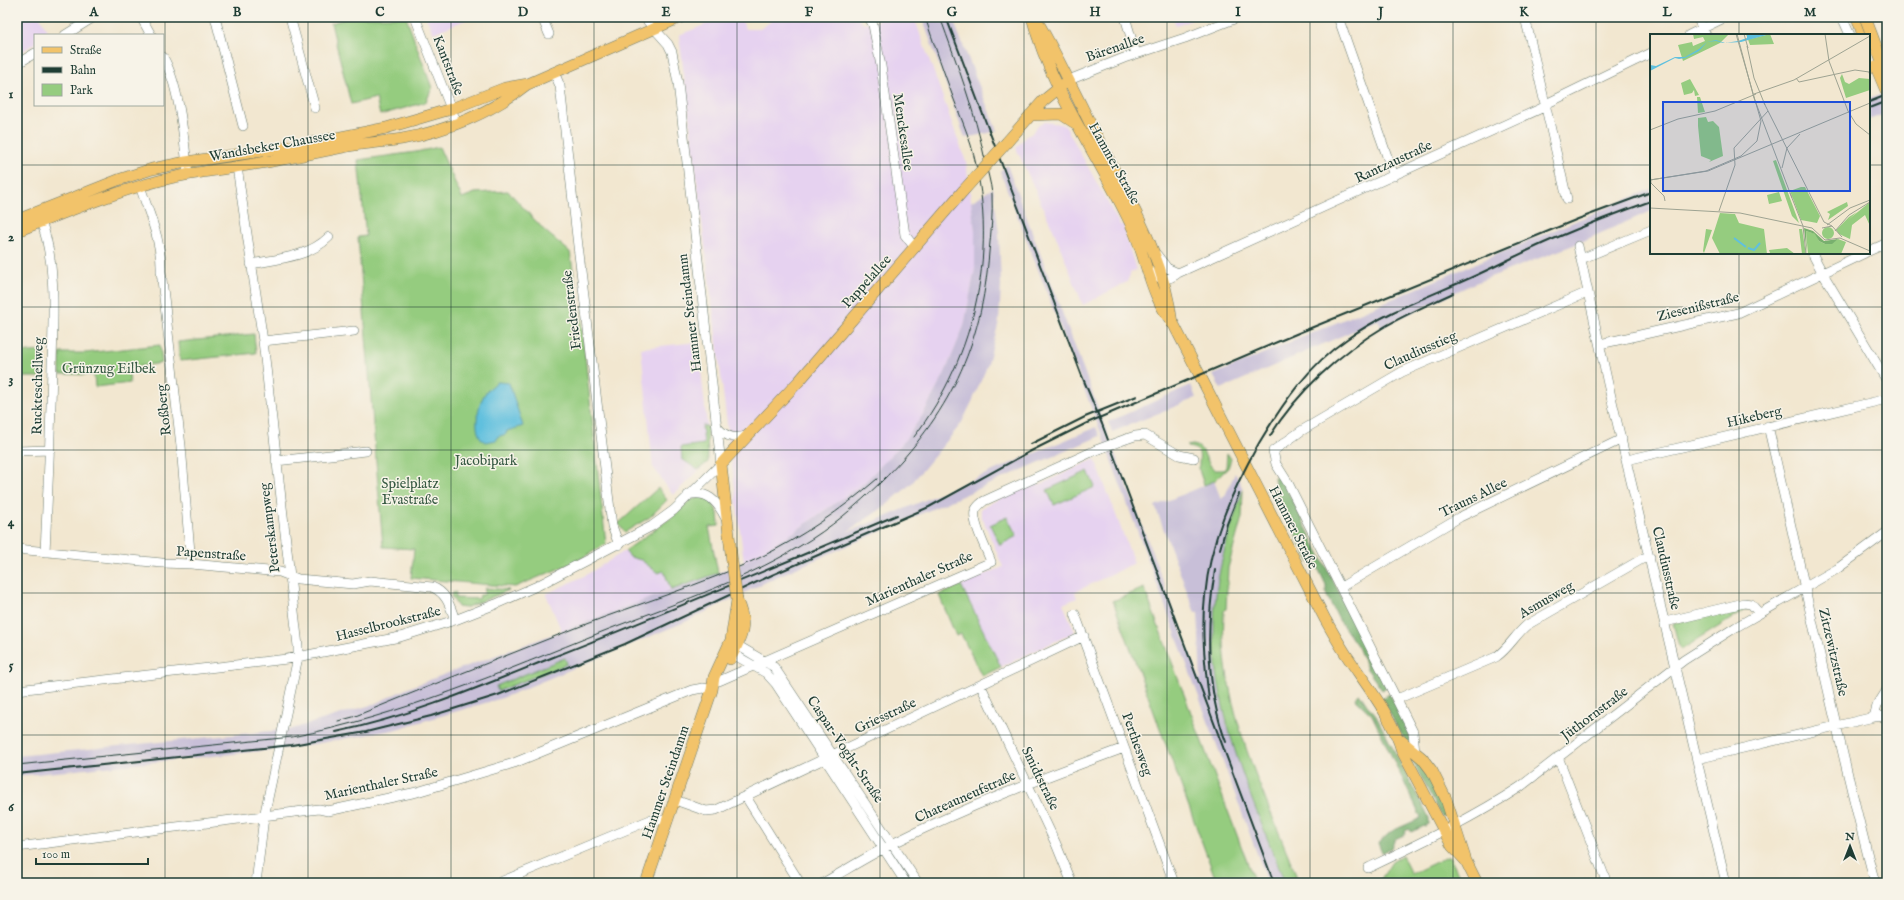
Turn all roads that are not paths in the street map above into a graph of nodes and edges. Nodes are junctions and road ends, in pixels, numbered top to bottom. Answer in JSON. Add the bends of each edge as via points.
{"nodes":[{"id":1,"x":94,"y":17,"type":"edge"},
{"id":2,"x":141,"y":17,"type":"edge"},
{"id":3,"x":215,"y":17,"type":"edge"},
{"id":4,"x":290,"y":17,"type":"edge"},
{"id":5,"x":415,"y":17,"type":"edge"},
{"id":6,"x":542,"y":17,"type":"edge"},
{"id":7,"x":644,"y":17,"type":"edge"},
{"id":8,"x":681,"y":17,"type":"edge"},
{"id":9,"x":869,"y":17,"type":"edge"},
{"id":10,"x":1032,"y":17,"type":"edge"},
{"id":11,"x":1035,"y":17,"type":"edge"},
{"id":12,"x":1125,"y":17,"type":"edge"},
{"id":13,"x":1239,"y":17,"type":"edge"},
{"id":14,"x":1338,"y":17,"type":"edge"},
{"id":15,"x":1525,"y":17,"type":"edge"},
{"id":16,"x":1697,"y":17,"type":"edge"},
{"id":17,"x":1726,"y":17,"type":"edge"},
{"id":18,"x":1842,"y":17,"type":"edge"},
{"id":19,"x":1857,"y":17,"type":"edge"},
{"id":20,"x":1865,"y":17,"type":"edge"},
{"id":21,"x":654,"y":28,"type":"junction"},
{"id":22,"x":1704,"y":32,"type":"edge"},
{"id":23,"x":67,"y":34,"type":"edge"},
{"id":24,"x":150,"y":34,"type":"edge"},
{"id":25,"x":549,"y":34,"type":"dead end"},
{"id":26,"x":1694,"y":34,"type":"edge"},
{"id":27,"x":1850,"y":34,"type":"edge"},
{"id":28,"x":1863,"y":34,"type":"edge"},
{"id":29,"x":1870,"y":52,"type":"edge"},
{"id":30,"x":34,"y":54,"type":"edge"},
{"id":31,"x":1136,"y":54,"type":"junction"},
{"id":32,"x":1650,"y":54,"type":"edge"},
{"id":33,"x":164,"y":60,"type":"edge"},
{"id":34,"x":1887,"y":62,"type":"edge"},
{"id":35,"x":17,"y":64,"type":"edge"},
{"id":36,"x":1870,"y":65,"type":"edge"},
{"id":37,"x":554,"y":72,"type":"junction"},
{"id":38,"x":1887,"y":76,"type":"edge"},
{"id":39,"x":1069,"y":80,"type":"junction"},
{"id":40,"x":528,"y":84,"type":"junction"},
{"id":41,"x":1058,"y":88,"type":"junction"},
{"id":42,"x":1887,"y":93,"type":"edge"},
{"id":43,"x":1545,"y":105,"type":"junction"},
{"id":44,"x":315,"y":108,"type":"dead end"},
{"id":45,"x":451,"y":109,"type":"junction"},
{"id":46,"x":1030,"y":115,"type":"junction"},
{"id":47,"x":457,"y":124,"type":"junction"},
{"id":48,"x":1076,"y":124,"type":"junction"},
{"id":49,"x":242,"y":126,"type":"dead end"},
{"id":50,"x":186,"y":162,"type":"junction"},
{"id":51,"x":238,"y":167,"type":"junction"},
{"id":52,"x":188,"y":175,"type":"junction"},
{"id":53,"x":1394,"y":176,"type":"junction"},
{"id":54,"x":140,"y":186,"type":"junction"},
{"id":55,"x":1567,"y":199,"type":"dead end"},
{"id":56,"x":17,"y":220,"type":"edge"},
{"id":57,"x":41,"y":221,"type":"junction"},
{"id":58,"x":1650,"y":230,"type":"edge"},
{"id":59,"x":17,"y":231,"type":"edge"},
{"id":60,"x":329,"y":237,"type":"dead end"},
{"id":61,"x":1887,"y":243,"type":"edge"},
{"id":62,"x":1578,"y":246,"type":"dead end"},
{"id":63,"x":915,"y":248,"type":"junction"},
{"id":64,"x":1870,"y":251,"type":"edge"},
{"id":65,"x":1156,"y":254,"type":"junction"},
{"id":66,"x":1813,"y":254,"type":"edge"},
{"id":67,"x":1863,"y":254,"type":"edge"},
{"id":68,"x":1581,"y":259,"type":"junction"},
{"id":69,"x":251,"y":264,"type":"junction"},
{"id":70,"x":1147,"y":268,"type":"junction"},
{"id":71,"x":1822,"y":272,"type":"junction"},
{"id":72,"x":1178,"y":273,"type":"junction"},
{"id":73,"x":1163,"y":280,"type":"junction"},
{"id":74,"x":1588,"y":292,"type":"junction"},
{"id":75,"x":1172,"y":323,"type":"junction"},
{"id":76,"x":354,"y":332,"type":"dead end"},
{"id":77,"x":263,"y":341,"type":"junction"},
{"id":78,"x":1600,"y":344,"type":"junction"},
{"id":79,"x":1887,"y":381,"type":"edge"},
{"id":80,"x":1887,"y":399,"type":"edge"},
{"id":81,"x":1768,"y":426,"type":"junction"},
{"id":82,"x":718,"y":428,"type":"junction"},
{"id":83,"x":750,"y":434,"type":"junction"},
{"id":84,"x":1622,"y":439,"type":"junction"},
{"id":85,"x":50,"y":450,"type":"junction"},
{"id":86,"x":17,"y":451,"type":"edge"},
{"id":87,"x":366,"y":451,"type":"dead end"},
{"id":88,"x":1273,"y":451,"type":"joint"},
{"id":89,"x":1194,"y":458,"type":"dead end"},
{"id":90,"x":1627,"y":460,"type":"junction"},
{"id":91,"x":276,"y":461,"type":"junction"},
{"id":92,"x":722,"y":464,"type":"junction"},
{"id":93,"x":688,"y":495,"type":"junction"},
{"id":94,"x":726,"y":520,"type":"junction"},
{"id":95,"x":1887,"y":532,"type":"edge"},
{"id":96,"x":618,"y":545,"type":"junction"},
{"id":97,"x":17,"y":548,"type":"edge"},
{"id":98,"x":45,"y":552,"type":"junction"},
{"id":99,"x":1650,"y":557,"type":"junction"},
{"id":100,"x":191,"y":564,"type":"junction"},
{"id":101,"x":289,"y":575,"type":"junction"},
{"id":102,"x":1341,"y":587,"type":"junction"},
{"id":103,"x":1805,"y":588,"type":"junction"},
{"id":104,"x":1759,"y":613,"type":"junction"},
{"id":105,"x":1075,"y":614,"type":"dead end"},
{"id":106,"x":455,"y":620,"type":"junction"},
{"id":107,"x":1665,"y":622,"type":"junction"},
{"id":108,"x":1084,"y":636,"type":"junction"},
{"id":109,"x":733,"y":648,"type":"junction"},
{"id":110,"x":298,"y":657,"type":"junction"},
{"id":111,"x":766,"y":660,"type":"junction"},
{"id":112,"x":755,"y":666,"type":"junction"},
{"id":113,"x":1676,"y":666,"type":"junction"},
{"id":114,"x":715,"y":685,"type":"junction"},
{"id":115,"x":981,"y":686,"type":"junction"},
{"id":116,"x":17,"y":690,"type":"edge"},
{"id":117,"x":1887,"y":690,"type":"edge"},
{"id":118,"x":1397,"y":699,"type":"junction"},
{"id":119,"x":1887,"y":716,"type":"edge"},
{"id":120,"x":1874,"y":717,"type":"junction"},
{"id":121,"x":1836,"y":726,"type":"junction"},
{"id":122,"x":1399,"y":739,"type":"junction"},
{"id":123,"x":1124,"y":748,"type":"junction"},
{"id":124,"x":1415,"y":752,"type":"junction"},
{"id":125,"x":833,"y":755,"type":"junction"},
{"id":126,"x":1558,"y":757,"type":"junction"},
{"id":127,"x":824,"y":759,"type":"junction"},
{"id":128,"x":1697,"y":759,"type":"junction"},
{"id":129,"x":1028,"y":783,"type":"junction"},
{"id":130,"x":746,"y":797,"type":"junction"},
{"id":131,"x":675,"y":800,"type":"junction"},
{"id":132,"x":264,"y":817,"type":"junction"},
{"id":133,"x":668,"y":820,"type":"junction"},
{"id":134,"x":1455,"y":825,"type":"junction"},
{"id":135,"x":1444,"y":831,"type":"junction"},
{"id":136,"x":892,"y":843,"type":"junction"},
{"id":137,"x":17,"y":847,"type":"edge"},
{"id":138,"x":883,"y":848,"type":"junction"},
{"id":139,"x":1466,"y":861,"type":"junction"},
{"id":140,"x":1368,"y":868,"type":"dead end"},
{"id":141,"x":256,"y":883,"type":"edge"},
{"id":142,"x":498,"y":883,"type":"edge"},
{"id":143,"x":646,"y":883,"type":"edge"},
{"id":144,"x":800,"y":883,"type":"edge"},
{"id":145,"x":823,"y":883,"type":"edge"},
{"id":146,"x":906,"y":883,"type":"edge"},
{"id":147,"x":918,"y":883,"type":"edge"},
{"id":148,"x":1072,"y":883,"type":"edge"},
{"id":149,"x":1174,"y":883,"type":"edge"},
{"id":150,"x":1477,"y":883,"type":"edge"},
{"id":151,"x":1607,"y":883,"type":"edge"},
{"id":152,"x":1726,"y":883,"type":"edge"},
{"id":153,"x":1875,"y":883,"type":"edge"}],
"edges":[{"from":1,"to":23,"type":"street"},
{"from":2,"to":24,"type":"street"},
{"from":3,"to":49,"type":"street"},
{"from":4,"to":44,"type":"street"},
{"from":5,"to":45,"type":"street","name":"Kantstraße"},
{"from":6,"to":25,"type":"street"},
{"from":7,"to":21,"type":"street","name":"Hammer Steindamm"},
{"from":8,"to":21,"type":"main road","name":"Wandsbeker Chaussee"},
{"from":9,"to":63,"type":"street","name":"Menckesallee","via":[[881,66],[905,235]]},
{"from":10,"to":41,"type":"main road","name":"Hammer Straße","via":[[1037,39]]},
{"from":11,"to":39,"type":"main road","name":"Hammer Straße"},
{"from":12,"to":31,"type":"street"},
{"from":13,"to":31,"type":"street","name":"Bärenallee"},
{"from":14,"to":53,"type":"street"},
{"from":15,"to":43,"type":"street"},
{"from":16,"to":22,"type":"street"},
{"from":17,"to":22,"type":"street"},
{"from":18,"to":27,"type":"street"},
{"from":19,"to":28,"type":"main road"},
{"from":20,"to":38,"type":"main road","bridge":true},
{"from":21,"to":37,"type":"main road","name":"Wandsbeker Chaussee"},
{"from":21,"to":82,"type":"street","name":"Hammer Steindamm","via":[[672,52],[678,83]]},
{"from":22,"to":26,"type":"street"},
{"from":29,"to":42,"type":"main road","bridge":true},
{"from":30,"to":35,"type":"street"},
{"from":31,"to":39,"type":"street","name":"Bärenallee"},
{"from":32,"to":43,"type":"street","name":"Rantzaustraße"},
{"from":33,"to":50,"type":"street","via":[[172,80]]},
{"from":34,"to":36,"type":"street"},
{"from":37,"to":40,"type":"main road","name":"Wandsbeker Chaussee"},
{"from":37,"to":96,"type":"street","name":"Friedenstraße","via":[[560,86],[610,513]]},
{"from":39,"to":41,"type":"main road","name":"Pappelallee"},
{"from":39,"to":65,"type":"main road","name":"Hammer Straße"},
{"from":40,"to":45,"type":"main road","name":"Wandsbeker Chaussee","via":[[505,88]]},
{"from":40,"to":47,"type":"main road","name":"Wandsbeker Chaussee","via":[[511,97]]},
{"from":41,"to":46,"type":"main road","name":"Pappelallee"},
{"from":41,"to":48,"type":"main road","name":"Hammer Straße"},
{"from":43,"to":53,"type":"street","name":"Rantzaustraße"},
{"from":43,"to":55,"type":"street"},
{"from":45,"to":47,"type":"street","name":"Kantstraße"},
{"from":45,"to":50,"type":"main road","name":"Wandsbeker Chaussee","via":[[398,126],[319,142]]},
{"from":46,"to":48,"type":"main road","via":[[1061,114]]},
{"from":46,"to":63,"type":"main road","name":"Pappelallee","bridge":true},
{"from":47,"to":51,"type":"main road","name":"Wandsbeker Chaussee","via":[[402,139],[349,146]]},
{"from":48,"to":70,"type":"main road","name":"Hammer Straße","via":[[1134,231]]},
{"from":50,"to":52,"type":"street"},
{"from":50,"to":56,"type":"main road","name":"Wandsbeker Chaussee","via":[[132,175]]},
{"from":51,"to":52,"type":"main road","name":"Wandsbeker Chaussee"},
{"from":51,"to":69,"type":"street","name":"Peterskampweg"},
{"from":52,"to":54,"type":"main road","name":"Wandsbeker Chaussee"},
{"from":53,"to":72,"type":"street","name":"Rantzaustraße"},
{"from":54,"to":57,"type":"main road","name":"Wandsbeker Chaussee","via":[[108,195]]},
{"from":54,"to":100,"type":"street","name":"Roßberg","via":[[159,241]]},
{"from":57,"to":59,"type":"main road","name":"Wandsbeker Chaussee"},
{"from":57,"to":85,"type":"street","name":"Ruckteschellweg","via":[[45,230],[53,285]]},
{"from":58,"to":68,"type":"street"},
{"from":60,"to":69,"type":"street","via":[[320,247],[308,252]]},
{"from":61,"to":64,"type":"street"},
{"from":62,"to":68,"type":"street","name":"Claudiusstraße"},
{"from":63,"to":83,"type":"main road","name":"Pappelallee"},
{"from":65,"to":72,"type":"street","name":"Hammer Straße","via":[[1167,268]]},
{"from":65,"to":73,"type":"main road","name":"Hammer Straße"},
{"from":66,"to":71,"type":"street"},
{"from":67,"to":71,"type":"street","name":"Ziesenißstraße"},
{"from":68,"to":74,"type":"street","name":"Claudiusstraße"},
{"from":69,"to":77,"type":"street","name":"Peterskampweg"},
{"from":70,"to":73,"type":"street"},
{"from":70,"to":75,"type":"main road","name":"Hammer Straße","via":[[1158,302]]},
{"from":71,"to":78,"type":"street","name":"Ziesenißstraße","via":[[1738,313]]},
{"from":71,"to":79,"type":"street"},
{"from":72,"to":73,"type":"street","name":"Rantzaustraße","via":[[1170,279]]},
{"from":73,"to":75,"type":"main road","name":"Hammer Straße"},
{"from":74,"to":78,"type":"street","name":"Claudiusstraße"},
{"from":74,"to":88,"type":"street","name":"Claudiusstieg","via":[[1402,372]]},
{"from":75,"to":122,"type":"main road","name":"Hammer Straße","via":[[1324,619],[1375,696]]},
{"from":76,"to":77,"type":"street"},
{"from":77,"to":91,"type":"street","name":"Peterskampweg"},
{"from":78,"to":84,"type":"street","name":"Claudiusstraße"},
{"from":80,"to":81,"type":"street","name":"Hikeberg"},
{"from":81,"to":90,"type":"street","name":"Hikeberg"},
{"from":81,"to":103,"type":"street","name":"Zitzewitzstraße"},
{"from":82,"to":83,"type":"street","via":[[734,438]]},
{"from":82,"to":92,"type":"street","name":"Hammer Steindamm"},
{"from":83,"to":92,"type":"main road","name":"Pappelallee"},
{"from":84,"to":90,"type":"street","name":"Claudiusstraße"},
{"from":84,"to":102,"type":"street","name":"Trauns Allee","via":[[1460,517]]},
{"from":85,"to":86,"type":"street"},
{"from":85,"to":98,"type":"street","name":"Ruckteschellweg"},
{"from":87,"to":91,"type":"street"},
{"from":88,"to":102,"type":"street","name":"Hammer Straße","via":[[1276,464]]},
{"from":89,"to":111,"type":"street","name":"Marienthaler Straße","bridge":true,"via":[[1178,455],[1145,435],[1135,436],[1096,450],[984,501],[978,506],[976,525],[991,562]]},
{"from":90,"to":99,"type":"street","name":"Claudiusstraße"},
{"from":91,"to":101,"type":"street","name":"Peterskampweg"},
{"from":92,"to":93,"type":"street","name":"Hasselbrookstraße"},
{"from":92,"to":94,"type":"main road","name":"Hammer Steindamm"},
{"from":93,"to":94,"type":"street","via":[[702,494],[711,497],[718,503]]},
{"from":93,"to":96,"type":"street","name":"Hasselbrookstraße","via":[[657,523]]},
{"from":94,"to":109,"type":"main road","name":"Hammer Steindamm","bridge":true,"via":[[737,600],[743,622],[742,632]]},
{"from":95,"to":103,"type":"street","name":"Jüthornstraße","via":[[1837,569]]},
{"from":96,"to":106,"type":"street","name":"Hasselbrookstraße","via":[[517,595]]},
{"from":97,"to":98,"type":"street","name":"Papenstraße"},
{"from":98,"to":100,"type":"street","name":"Papenstraße","via":[[178,565]]},
{"from":99,"to":107,"type":"street","name":"Claudiusstraße"},
{"from":99,"to":118,"type":"street","name":"Asmusweg","via":[[1527,625],[1496,657]]},
{"from":100,"to":101,"type":"street","name":"Papenstraße"},
{"from":101,"to":106,"type":"street","name":"Papenstraße","via":[[298,579],[353,584],[370,581],[432,587],[447,598]]},
{"from":101,"to":110,"type":"street","name":"Peterskampweg"},
{"from":102,"to":118,"type":"street","name":"Hammer Straße"},
{"from":103,"to":104,"type":"street","name":"Jüthornstraße"},
{"from":103,"to":121,"type":"street","name":"Zitzewitzstraße"},
{"from":104,"to":107,"type":"street","via":[[1751,604],[1744,604]]},
{"from":104,"to":113,"type":"street","name":"Jüthornstraße"},
{"from":105,"to":108,"type":"street","name":"Perthesweg"},
{"from":106,"to":110,"type":"street","name":"Hasselbrookstraße","via":[[400,637]]},
{"from":107,"to":113,"type":"street","name":"Claudiusstraße"},
{"from":108,"to":115,"type":"street","name":"Griesstraße"},
{"from":108,"to":123,"type":"street","name":"Perthesweg"},
{"from":109,"to":111,"type":"street","name":"Caspar-Voght-Straße"},
{"from":109,"to":112,"type":"street","name":"Caspar-Voght-Straße"},
{"from":109,"to":114,"type":"main road","name":"Hammer Steindamm"},
{"from":110,"to":116,"type":"street","name":"Hasselbrookstraße"},
{"from":110,"to":132,"type":"street","name":"Peterskampweg"},
{"from":111,"to":112,"type":"street","name":"Marienthaler Straße"},
{"from":111,"to":125,"type":"street","name":"Caspar-Voght-Straße","via":[[774,667]]},
{"from":112,"to":114,"type":"street","name":"Marienthaler Straße"},
{"from":112,"to":127,"type":"street","name":"Caspar-Voght-Straße","via":[[776,684]]},
{"from":113,"to":126,"type":"street","name":"Jüthornstraße"},
{"from":113,"to":128,"type":"street","name":"Claudiusstraße"},
{"from":114,"to":131,"type":"main road","name":"Hammer Steindamm"},
{"from":114,"to":132,"type":"street","name":"Marienthaler Straße","via":[[692,690],[546,751],[450,783],[328,811]]},
{"from":115,"to":125,"type":"street","name":"Griesstraße"},
{"from":115,"to":129,"type":"street","name":"Smidtstraße"},
{"from":117,"to":120,"type":"street","via":[[1877,706]]},
{"from":118,"to":124,"type":"street","name":"Hammer Straße","via":[[1413,732]]},
{"from":119,"to":120,"type":"street"},
{"from":120,"to":121,"type":"street"},
{"from":121,"to":128,"type":"street"},
{"from":121,"to":153,"type":"street","name":"Zitzewitzstraße"},
{"from":122,"to":124,"type":"main road","name":"Hammer Straße"},
{"from":122,"to":135,"type":"main road","name":"Hammer Straße","via":[[1402,751]]},
{"from":123,"to":129,"type":"street","name":"Chateauneufstraße"},
{"from":123,"to":149,"type":"street","name":"Perthesweg"},
{"from":124,"to":134,"type":"main road","name":"Hammer Straße","via":[[1432,771]]},
{"from":125,"to":127,"type":"street","name":"Griesstraße"},
{"from":125,"to":136,"type":"street","name":"Caspar-Voght-Straße"},
{"from":126,"to":134,"type":"street","name":"Jüthornstraße","via":[[1511,793]]},
{"from":126,"to":151,"type":"street"},
{"from":127,"to":130,"type":"street","name":"Griesstraße"},
{"from":127,"to":138,"type":"street","name":"Caspar-Voght-Straße"},
{"from":128,"to":152,"type":"street","name":"Claudiusstraße"},
{"from":129,"to":136,"type":"street","name":"Chateauneufstraße"},
{"from":129,"to":148,"type":"street","name":"Smidtstraße"},
{"from":130,"to":131,"type":"street","name":"Griesstraße","via":[[710,812]]},
{"from":130,"to":144,"type":"street"},
{"from":131,"to":133,"type":"main road","name":"Hammer Steindamm"},
{"from":132,"to":137,"type":"street","name":"Marienthaler Straße"},
{"from":132,"to":141,"type":"street","name":"Peterskampweg"},
{"from":133,"to":142,"type":"street","via":[[650,820]]},
{"from":133,"to":143,"type":"main road","name":"Hammer Steindamm"},
{"from":134,"to":135,"type":"street","name":"Jüthornstraße"},
{"from":134,"to":139,"type":"main road","name":"Hammer Straße"},
{"from":135,"to":139,"type":"main road","name":"Hammer Straße","via":[[1456,852]]},
{"from":135,"to":140,"type":"street"},
{"from":136,"to":138,"type":"street","name":"Chateauneufstraße"},
{"from":136,"to":147,"type":"street","name":"Caspar-Voght-Straße"},
{"from":138,"to":145,"type":"street","name":"Chateauneufstraße"},
{"from":138,"to":146,"type":"street","name":"Caspar-Voght-Straße"},
{"from":139,"to":150,"type":"main road","name":"Hammer Straße"}]}
